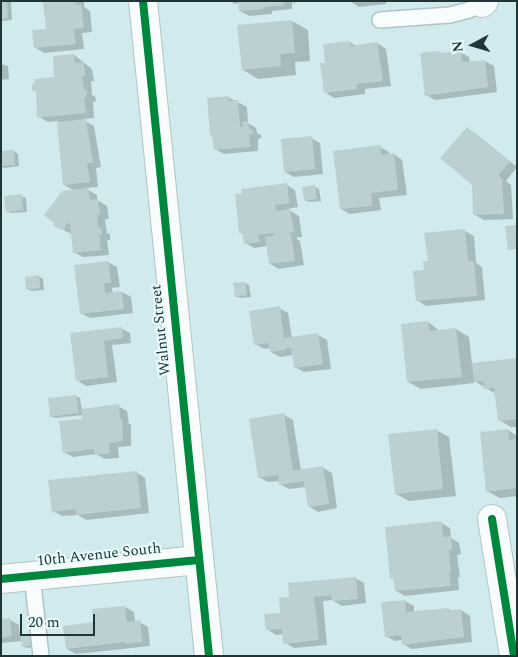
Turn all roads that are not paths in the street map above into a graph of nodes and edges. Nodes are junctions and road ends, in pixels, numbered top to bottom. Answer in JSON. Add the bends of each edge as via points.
{"nodes":[{"id":1,"x":143,"y":1,"type":"edge"},
{"id":2,"x":483,"y":2,"type":"edge"},
{"id":3,"x":380,"y":20,"type":"dead end"},
{"id":4,"x":492,"y":519,"type":"dead end"},
{"id":5,"x":199,"y":560,"type":"junction"},
{"id":6,"x":32,"y":576,"type":"junction"},
{"id":7,"x":1,"y":580,"type":"edge"},
{"id":8,"x":40,"y":656,"type":"edge"},
{"id":9,"x":209,"y":656,"type":"edge"},
{"id":10,"x":514,"y":656,"type":"edge"}],
"edges":[{"from":1,"to":5,"type":"street","name":"Walnut Street"},
{"from":2,"to":3,"type":"lane","via":[[450,15]]},
{"from":4,"to":10,"type":"street"},
{"from":5,"to":6,"type":"street","name":"10th Avenue South"},
{"from":5,"to":9,"type":"street","name":"Walnut Street"},
{"from":6,"to":7,"type":"street","name":"10th Avenue South"},
{"from":6,"to":8,"type":"lane"}]}
